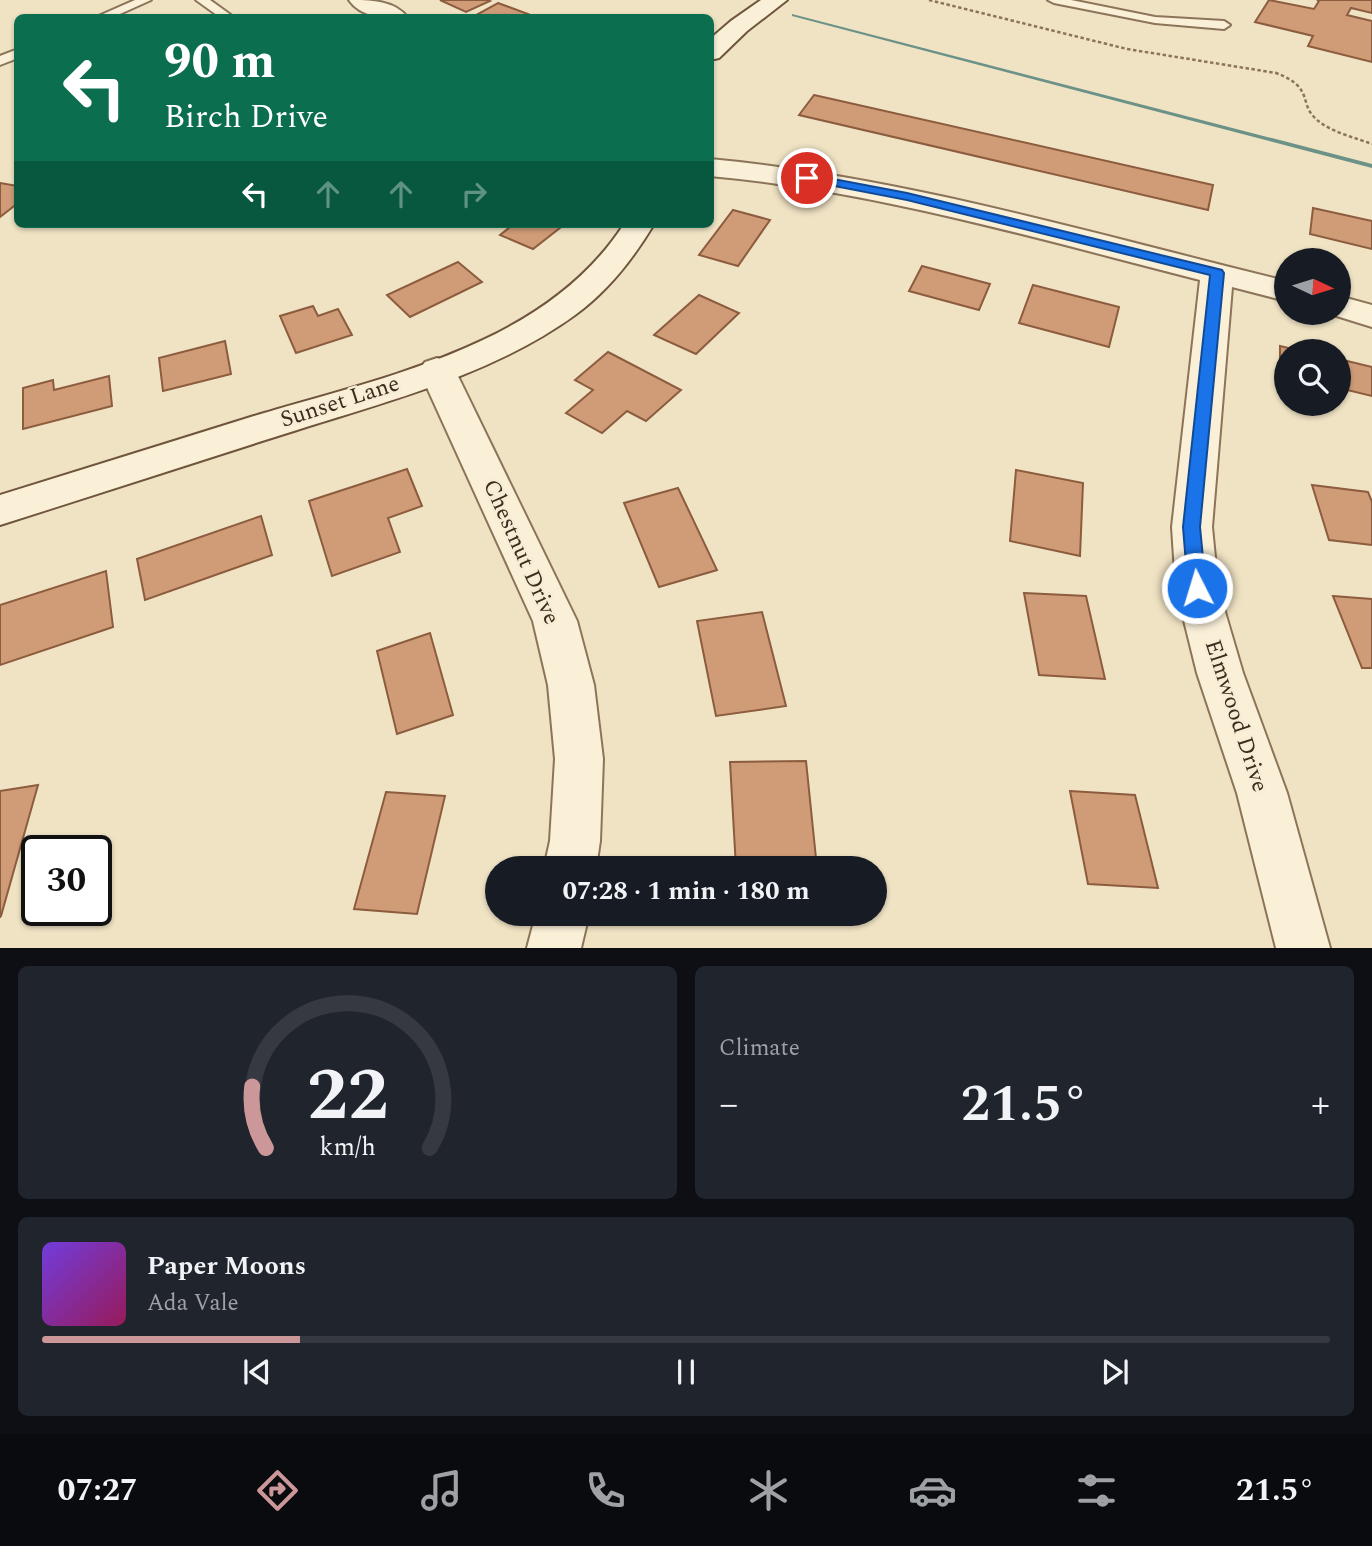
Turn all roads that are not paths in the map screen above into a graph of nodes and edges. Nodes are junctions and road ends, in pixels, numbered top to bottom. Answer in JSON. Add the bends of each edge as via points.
{"nodes":[{"id":1,"x":145,"y":0,"type":"edge"},
{"id":2,"x":202,"y":0,"type":"edge"},
{"id":3,"x":360,"y":0,"type":"edge"},
{"id":4,"x":776,"y":0,"type":"edge"},
{"id":5,"x":1054,"y":0,"type":"edge"},
{"id":6,"x":218,"y":10,"type":"junction"},
{"id":7,"x":109,"y":14,"type":"edge"},
{"id":8,"x":209,"y":14,"type":"edge"},
{"id":9,"x":224,"y":14,"type":"edge"},
{"id":10,"x":389,"y":14,"type":"edge"},
{"id":11,"x":1224,"y":25,"type":"dead end"},
{"id":12,"x":714,"y":49,"type":"edge"},
{"id":13,"x":714,"y":167,"type":"edge"},
{"id":14,"x":636,"y":228,"type":"edge"},
{"id":15,"x":1217,"y":273,"type":"junction"},
{"id":16,"x":1274,"y":288,"type":"edge"},
{"id":17,"x":1351,"y":310,"type":"edge"},
{"id":18,"x":1372,"y":316,"type":"edge"},
{"id":19,"x":437,"y":370,"type":"junction"},
{"id":20,"x":0,"y":510,"type":"edge"},
{"id":21,"x":572,"y":856,"type":"edge"},
{"id":22,"x":560,"y":926,"type":"edge"},
{"id":23,"x":554,"y":947,"type":"edge"},
{"id":24,"x":1303,"y":947,"type":"edge"}],
"edges":[{"from":1,"to":7,"type":"lane"},
{"from":2,"to":6,"type":"lane"},
{"from":3,"to":10,"type":"street"},
{"from":4,"to":12,"type":"street"},
{"from":5,"to":11,"type":"lane","via":[[1155,20]]},
{"from":6,"to":8,"type":"lane"},
{"from":6,"to":9,"type":"lane"},
{"from":13,"to":15,"type":"street","via":[[866,188]]},
{"from":14,"to":19,"type":"street","name":"Sunset Lane","via":[[596,281],[561,309],[519,334]]},
{"from":15,"to":16,"type":"street"},
{"from":15,"to":24,"type":"street","name":"Elmwood Drive","via":[[1192,527],[1197,588],[1220,673],[1262,793]]},
{"from":17,"to":18,"type":"street"},
{"from":19,"to":20,"type":"street","name":"Sunset Lane"},
{"from":19,"to":21,"type":"street","name":"Chestnut Drive","via":[[555,621],[571,685],[579,759]]},
{"from":22,"to":23,"type":"street"}]}
